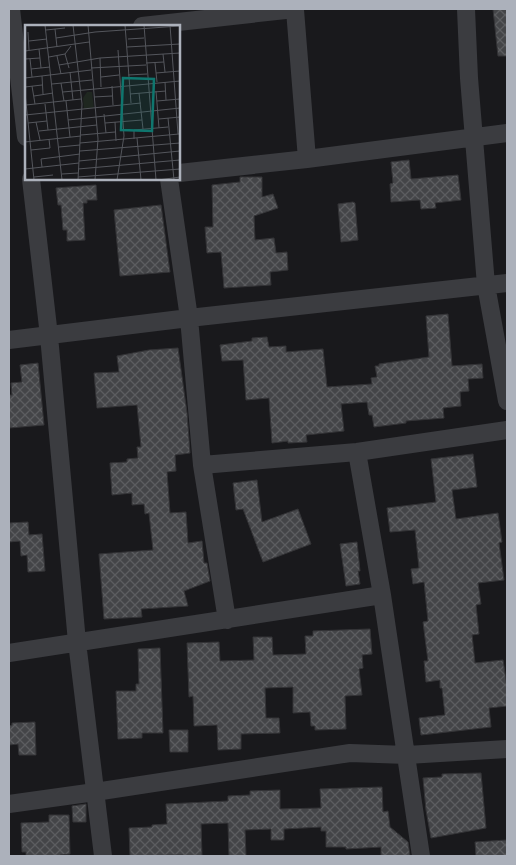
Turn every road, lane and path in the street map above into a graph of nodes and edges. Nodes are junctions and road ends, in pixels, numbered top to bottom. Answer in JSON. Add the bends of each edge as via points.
{"nodes":[{"id":1,"x":11,"y":9,"type":"edge"},
{"id":2,"x":295,"y":9,"type":"edge"},
{"id":3,"x":466,"y":9,"type":"edge"},
{"id":4,"x":158,"y":25,"type":"edge"},
{"id":5,"x":17,"y":38,"type":"edge"},
{"id":6,"x":25,"y":126,"type":"edge"},
{"id":7,"x":507,"y":133,"type":"edge"},
{"id":8,"x":474,"y":136,"type":"junction"},
{"id":9,"x":307,"y":159,"type":"junction"},
{"id":10,"x":180,"y":173,"type":"edge"},
{"id":11,"x":31,"y":180,"type":"edge"},
{"id":12,"x":169,"y":180,"type":"edge"},
{"id":13,"x":507,"y":283,"type":"edge"},
{"id":14,"x":486,"y":285,"type":"junction"},
{"id":15,"x":189,"y":318,"type":"junction"},
{"id":16,"x":49,"y":336,"type":"junction"},
{"id":17,"x":9,"y":340,"type":"edge"},
{"id":18,"x":507,"y":401,"type":"edge"},
{"id":19,"x":507,"y":430,"type":"edge"},
{"id":20,"x":357,"y":452,"type":"junction"},
{"id":21,"x":202,"y":465,"type":"junction"},
{"id":22,"x":382,"y":595,"type":"junction"},
{"id":23,"x":227,"y":620,"type":"junction"},
{"id":24,"x":77,"y":642,"type":"junction"},
{"id":25,"x":9,"y":653,"type":"edge"},
{"id":26,"x":507,"y":749,"type":"edge"},
{"id":27,"x":407,"y":755,"type":"junction"},
{"id":28,"x":95,"y":792,"type":"junction"},
{"id":29,"x":9,"y":804,"type":"edge"},
{"id":30,"x":103,"y":856,"type":"edge"},
{"id":31,"x":421,"y":856,"type":"edge"}],
"edges":[{"from":1,"to":5,"type":"street"},
{"from":2,"to":4,"type":"street"},
{"from":2,"to":9,"type":"street"},
{"from":3,"to":8,"type":"street"},
{"from":5,"to":6,"type":"street"},
{"from":7,"to":8,"type":"street"},
{"from":8,"to":9,"type":"street"},
{"from":8,"to":14,"type":"street"},
{"from":9,"to":10,"type":"street"},
{"from":11,"to":16,"type":"street"},
{"from":12,"to":15,"type":"street"},
{"from":13,"to":14,"type":"street"},
{"from":14,"to":15,"type":"street"},
{"from":14,"to":18,"type":"street"},
{"from":15,"to":16,"type":"street"},
{"from":15,"to":21,"type":"street"},
{"from":16,"to":17,"type":"street"},
{"from":16,"to":24,"type":"street"},
{"from":19,"to":20,"type":"street"},
{"from":20,"to":21,"type":"street"},
{"from":20,"to":22,"type":"street"},
{"from":21,"to":23,"type":"street"},
{"from":22,"to":23,"type":"street"},
{"from":22,"to":27,"type":"street"},
{"from":23,"to":24,"type":"street"},
{"from":24,"to":25,"type":"street"},
{"from":24,"to":28,"type":"street"},
{"from":26,"to":27,"type":"street"},
{"from":27,"to":28,"type":"street","via":[[350,752]]},
{"from":27,"to":31,"type":"street"},
{"from":28,"to":29,"type":"street"},
{"from":28,"to":30,"type":"street"}]}
